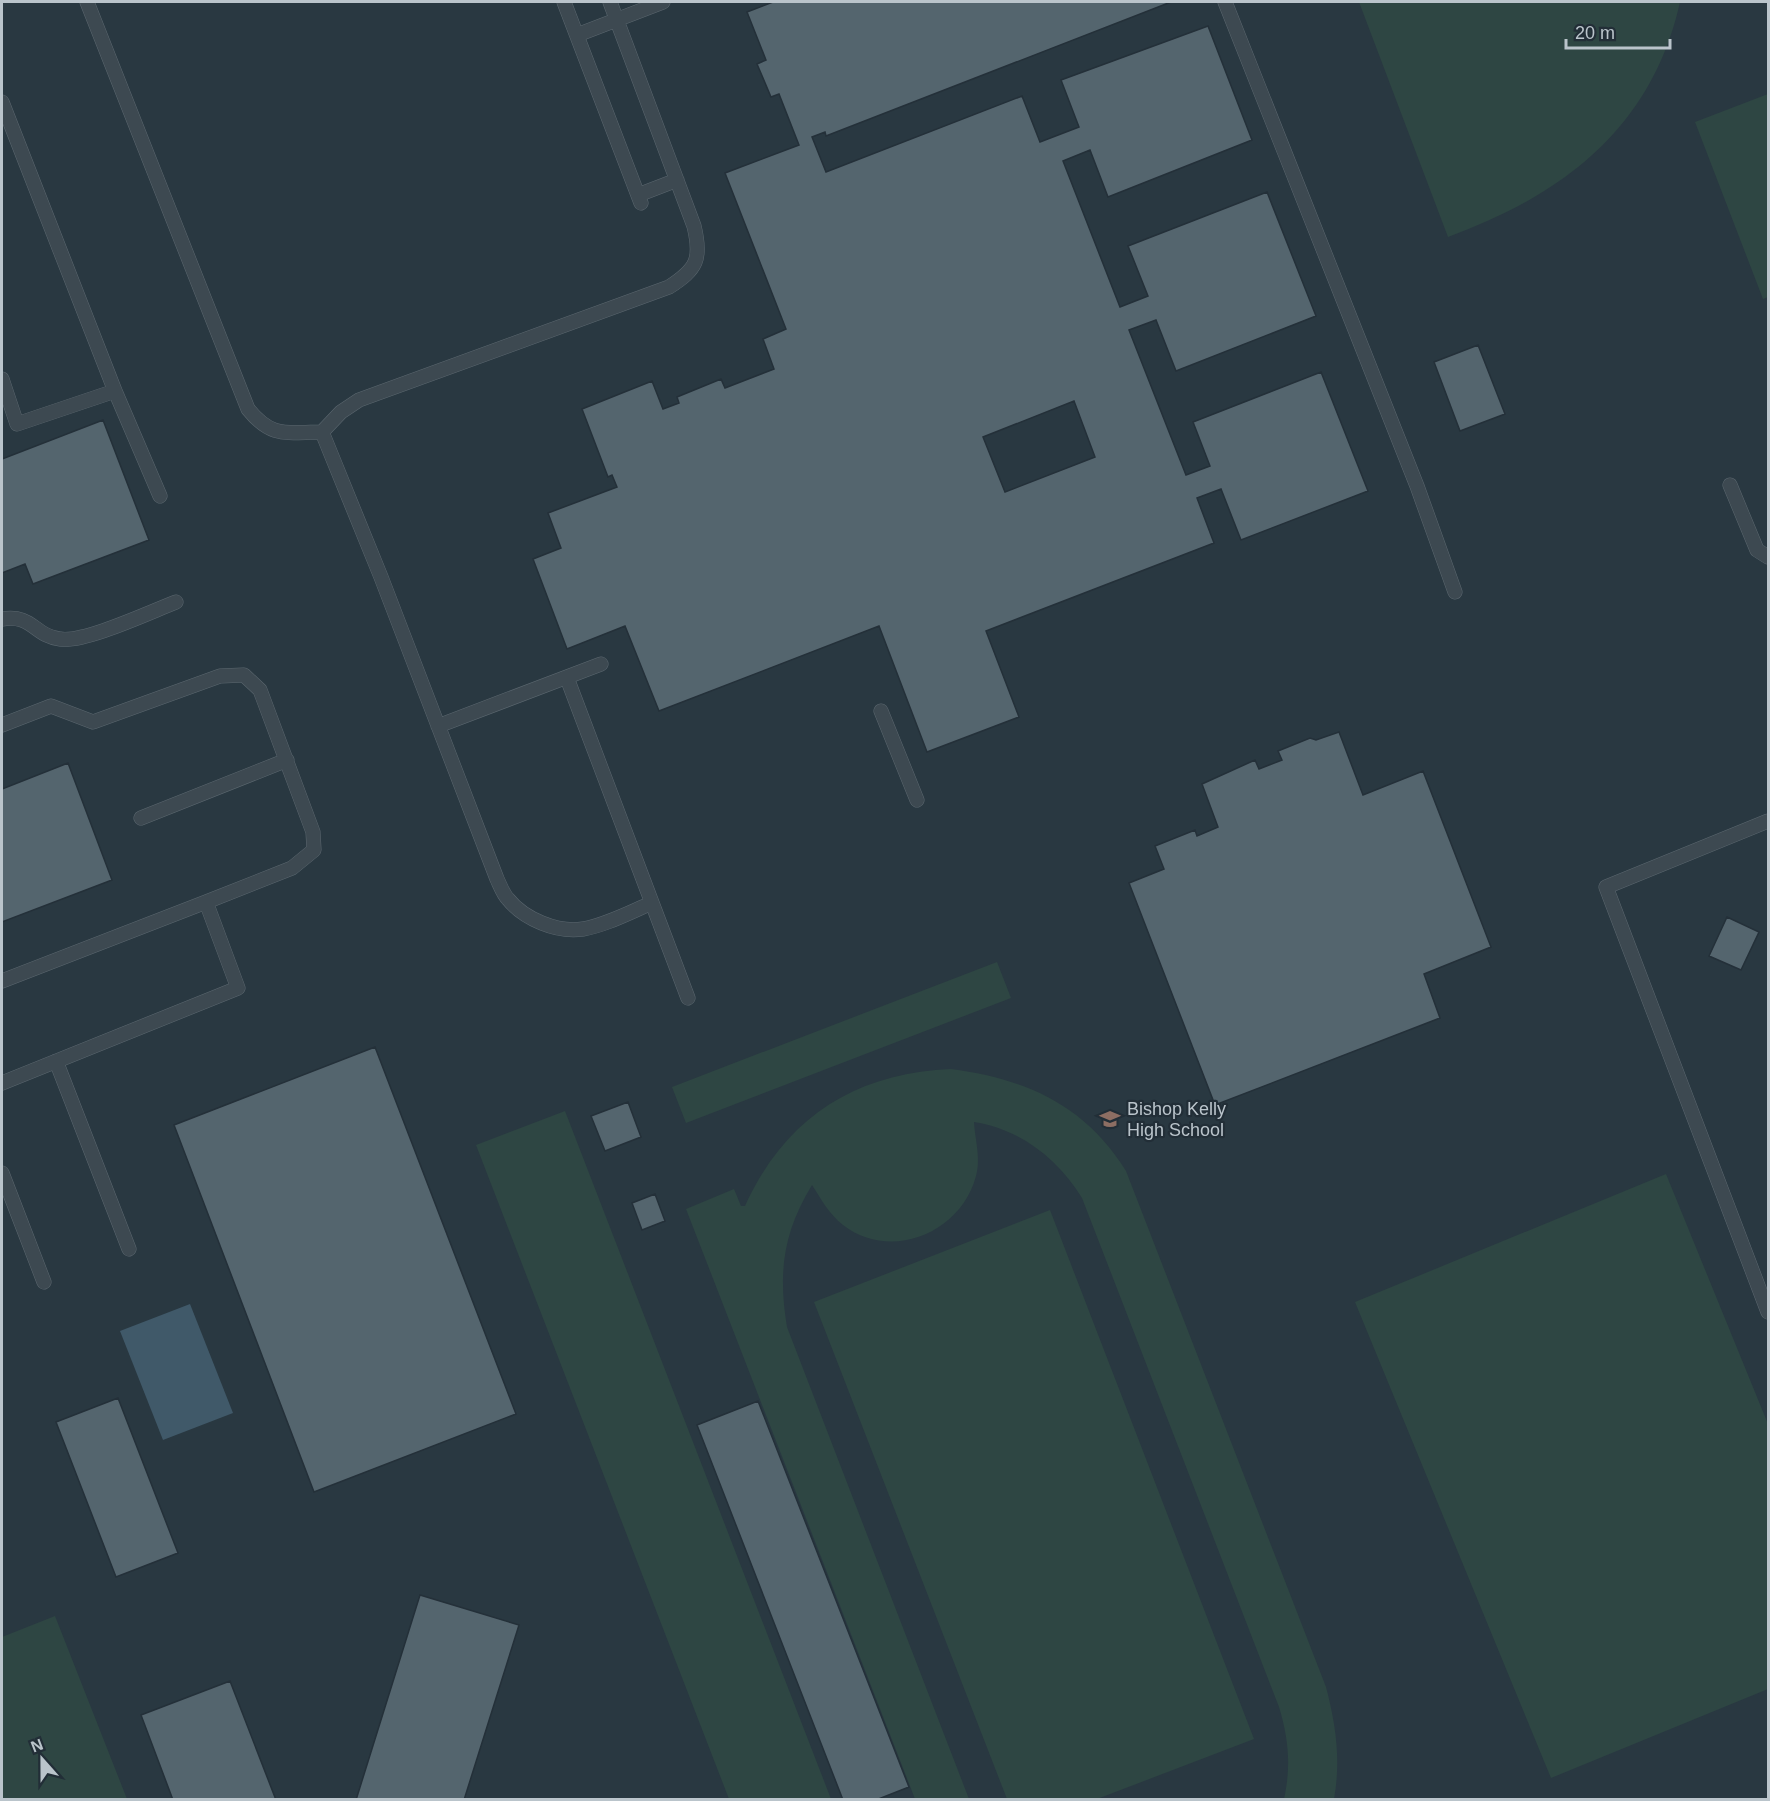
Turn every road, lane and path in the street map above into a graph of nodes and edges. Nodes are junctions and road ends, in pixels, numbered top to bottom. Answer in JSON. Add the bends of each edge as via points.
{"nodes":[{"id":1,"x":87,"y":2,"type":"edge"},
{"id":2,"x":564,"y":2,"type":"edge"},
{"id":3,"x":610,"y":2,"type":"edge"},
{"id":4,"x":663,"y":2,"type":"edge"},
{"id":5,"x":1225,"y":2,"type":"edge"},
{"id":6,"x":617,"y":20,"type":"junction"},
{"id":7,"x":577,"y":35,"type":"junction"},
{"id":8,"x":2,"y":102,"type":"edge"},
{"id":9,"x":677,"y":180,"type":"junction"},
{"id":10,"x":2,"y":379,"type":"edge"},
{"id":11,"x":115,"y":391,"type":"junction"},
{"id":12,"x":322,"y":432,"type":"junction"},
{"id":13,"x":1730,"y":484,"type":"dead end"},
{"id":14,"x":160,"y":496,"type":"dead end"},
{"id":15,"x":1768,"y":557,"type":"edge"},
{"id":16,"x":1455,"y":591,"type":"dead end"},
{"id":17,"x":176,"y":602,"type":"dead end"},
{"id":18,"x":2,"y":619,"type":"edge"},
{"id":19,"x":602,"y":664,"type":"dead end"},
{"id":20,"x":567,"y":678,"type":"junction"},
{"id":21,"x":881,"y":711,"type":"dead end"},
{"id":22,"x":2,"y":725,"type":"edge"},
{"id":23,"x":438,"y":726,"type":"junction"},
{"id":24,"x":286,"y":760,"type":"junction"},
{"id":25,"x":917,"y":800,"type":"dead end"},
{"id":26,"x":141,"y":818,"type":"dead end"},
{"id":27,"x":1768,"y":821,"type":"edge"},
{"id":28,"x":206,"y":902,"type":"junction"},
{"id":29,"x":652,"y":903,"type":"junction"},
{"id":30,"x":2,"y":981,"type":"edge"},
{"id":31,"x":688,"y":998,"type":"dead end"},
{"id":32,"x":56,"y":1061,"type":"junction"},
{"id":33,"x":2,"y":1083,"type":"edge"},
{"id":34,"x":2,"y":1173,"type":"edge"},
{"id":35,"x":129,"y":1249,"type":"dead end"},
{"id":36,"x":44,"y":1282,"type":"dead end"},
{"id":37,"x":1768,"y":1312,"type":"edge"}],
"edges":[{"from":1,"to":12,"type":"lane","via":[[248,409],[261,425],[279,433]]},
{"from":2,"to":7,"type":"lane"},
{"from":3,"to":6,"type":"lane"},
{"from":4,"to":6,"type":"lane"},
{"from":5,"to":16,"type":"lane","via":[[1418,486]]},
{"from":6,"to":7,"type":"lane"},
{"from":6,"to":9,"type":"lane"},
{"from":7,"to":9,"type":"lane","via":[[640,199]]},
{"from":8,"to":11,"type":"lane"},
{"from":9,"to":12,"type":"lane","via":[[698,243],[698,259],[688,275],[669,287],[359,400]]},
{"from":10,"to":11,"type":"lane","via":[[17,424]]},
{"from":11,"to":14,"type":"lane"},
{"from":12,"to":23,"type":"lane"},
{"from":13,"to":15,"type":"lane","via":[[1756,550]]},
{"from":17,"to":18,"type":"lane","via":[[63,640],[46,636],[27,620]]},
{"from":19,"to":20,"type":"lane"},
{"from":20,"to":23,"type":"lane"},
{"from":20,"to":29,"type":"lane"},
{"from":21,"to":25,"type":"lane"},
{"from":22,"to":24,"type":"lane","via":[[51,706],[93,722],[220,676],[244,675],[260,690]]},
{"from":23,"to":29,"type":"lane","via":[[497,879],[507,899],[523,913],[562,929],[582,929]]},
{"from":24,"to":26,"type":"lane"},
{"from":24,"to":28,"type":"lane","via":[[313,832],[314,850],[292,868]]},
{"from":27,"to":37,"type":"lane","via":[[1606,886]]},
{"from":28,"to":30,"type":"lane"},
{"from":28,"to":32,"type":"lane","via":[[238,988]]},
{"from":29,"to":31,"type":"lane"},
{"from":32,"to":33,"type":"lane"},
{"from":32,"to":35,"type":"lane"},
{"from":34,"to":36,"type":"lane"}]}
